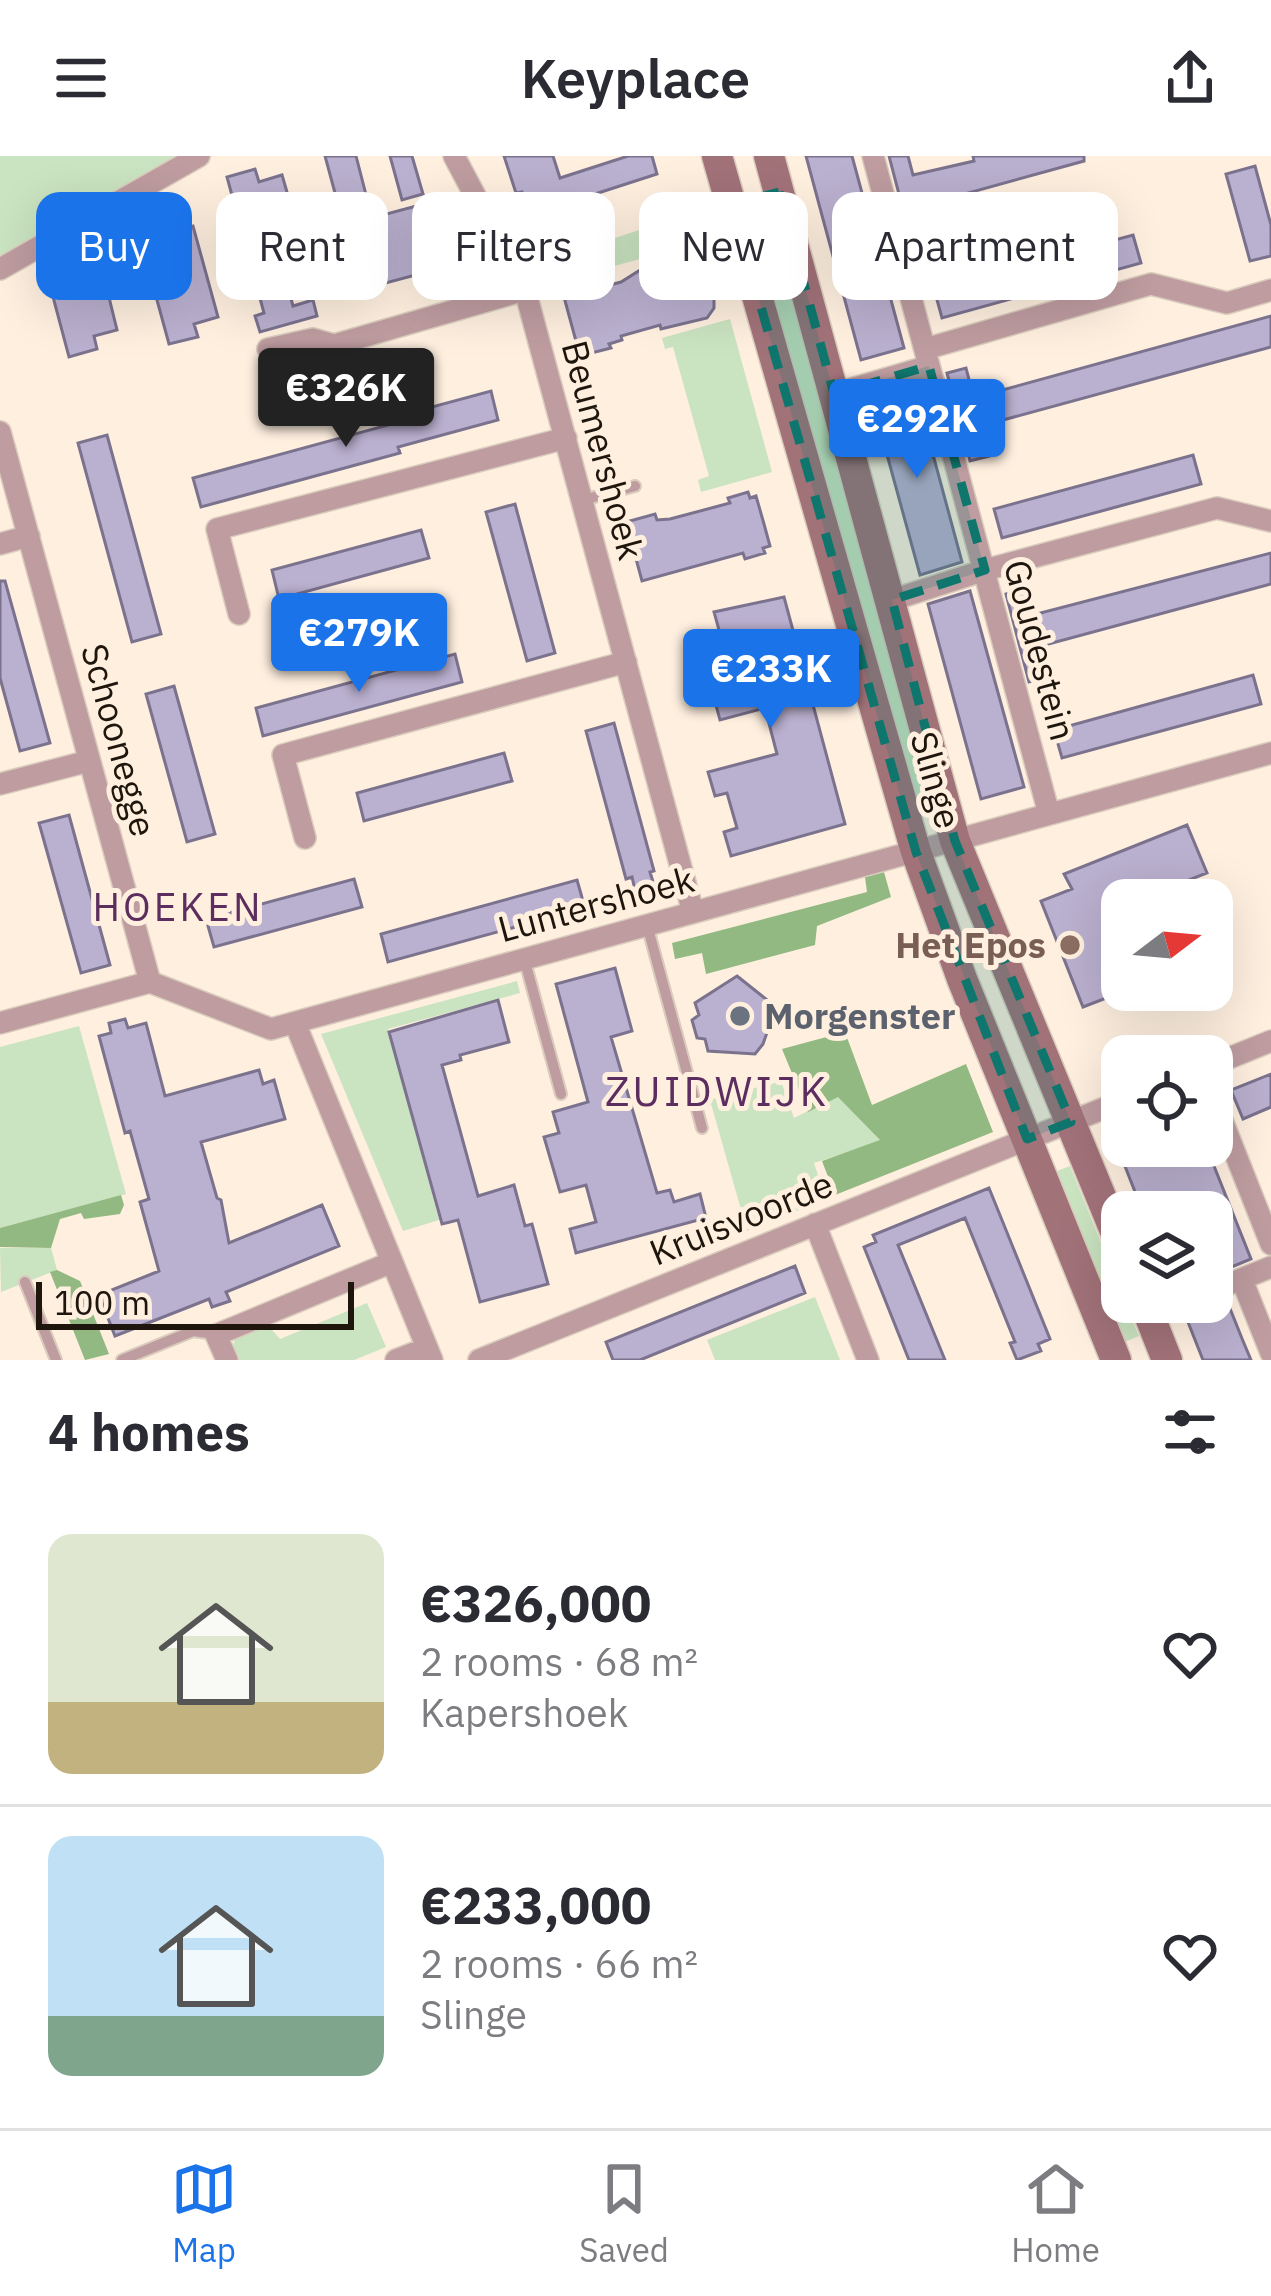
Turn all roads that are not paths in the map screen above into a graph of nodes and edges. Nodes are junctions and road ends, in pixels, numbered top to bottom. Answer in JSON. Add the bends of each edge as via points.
{"nodes":[{"id":1,"x":200,"y":156,"type":"edge"},
{"id":2,"x":454,"y":156,"type":"edge"},
{"id":3,"x":717,"y":156,"type":"edge"},
{"id":4,"x":769,"y":156,"type":"edge"},
{"id":5,"x":873,"y":156,"type":"edge"},
{"id":6,"x":473,"y":192,"type":"edge"},
{"id":7,"x":729,"y":192,"type":"edge"},
{"id":8,"x":779,"y":192,"type":"edge"},
{"id":9,"x":0,"y":269,"type":"edge"},
{"id":10,"x":1271,"y":290,"type":"edge"},
{"id":11,"x":808,"y":299,"type":"edge"},
{"id":12,"x":490,"y":300,"type":"edge"},
{"id":13,"x":528,"y":300,"type":"edge"},
{"id":14,"x":760,"y":300,"type":"edge"},
{"id":15,"x":268,"y":349,"type":"dead end"},
{"id":16,"x":927,"y":357,"type":"junction"},
{"id":17,"x":834,"y":394,"type":"junction"},
{"id":18,"x":0,"y":432,"type":"edge"},
{"id":19,"x":566,"y":437,"type":"junction"},
{"id":20,"x":634,"y":486,"type":"dead end"},
{"id":21,"x":583,"y":500,"type":"junction"},
{"id":22,"x":1271,"y":521,"type":"edge"},
{"id":23,"x":29,"y":536,"type":"junction"},
{"id":24,"x":0,"y":544,"type":"edge"},
{"id":25,"x":985,"y":570,"type":"junction"},
{"id":26,"x":892,"y":600,"type":"junction"},
{"id":27,"x":239,"y":614,"type":"dead end"},
{"id":28,"x":626,"y":662,"type":"junction"},
{"id":29,"x":1271,"y":753,"type":"edge"},
{"id":30,"x":89,"y":761,"type":"junction"},
{"id":31,"x":0,"y":784,"type":"edge"},
{"id":32,"x":1049,"y":814,"type":"junction"},
{"id":33,"x":305,"y":838,"type":"dead end"},
{"id":34,"x":956,"y":841,"type":"junction"},
{"id":35,"x":916,"y":852,"type":"junction"},
{"id":36,"x":693,"y":912,"type":"junction"},
{"id":37,"x":647,"y":925,"type":"junction"},
{"id":38,"x":524,"y":958,"type":"junction"},
{"id":39,"x":149,"y":982,"type":"junction"},
{"id":40,"x":295,"y":1022,"type":"junction"},
{"id":41,"x":0,"y":1023,"type":"edge"},
{"id":42,"x":1271,"y":1041,"type":"edge"},
{"id":43,"x":1233,"y":1056,"type":"edge"},
{"id":44,"x":561,"y":1094,"type":"dead end"},
{"id":45,"x":1101,"y":1110,"type":"edge"},
{"id":46,"x":1071,"y":1122,"type":"junction"},
{"id":47,"x":703,"y":1128,"type":"dead end"},
{"id":48,"x":1028,"y":1139,"type":"junction"},
{"id":49,"x":1233,"y":1148,"type":"edge"},
{"id":50,"x":1101,"y":1196,"type":"edge"},
{"id":51,"x":815,"y":1224,"type":"junction"},
{"id":52,"x":1271,"y":1244,"type":"edge"},
{"id":53,"x":392,"y":1262,"type":"junction"},
{"id":54,"x":1271,"y":1267,"type":"edge"},
{"id":55,"x":1242,"y":1280,"type":"junction"},
{"id":56,"x":25,"y":1282,"type":"dead end"},
{"id":57,"x":1233,"y":1283,"type":"edge"},
{"id":58,"x":1152,"y":1323,"type":"edge"},
{"id":59,"x":216,"y":1335,"type":"junction"},
{"id":60,"x":430,"y":1354,"type":"edge"},
{"id":61,"x":1271,"y":1354,"type":"edge"},
{"id":62,"x":56,"y":1360,"type":"edge"},
{"id":63,"x":122,"y":1360,"type":"edge"},
{"id":64,"x":227,"y":1360,"type":"edge"},
{"id":65,"x":396,"y":1360,"type":"edge"},
{"id":66,"x":479,"y":1360,"type":"edge"},
{"id":67,"x":868,"y":1360,"type":"edge"},
{"id":68,"x":1116,"y":1360,"type":"edge"},
{"id":69,"x":1167,"y":1360,"type":"edge"}],
"edges":[{"from":1,"to":9,"type":"street"},
{"from":2,"to":6,"type":"street","name":"Beumershoek"},
{"from":3,"to":7,"type":"main road","name":"Slinge"},
{"from":4,"to":8,"type":"main road","name":"Slinge"},
{"from":5,"to":16,"type":"street","name":"Goudestein"},
{"from":10,"to":16,"type":"street","via":[[1227,303],[1151,284]]},
{"from":11,"to":17,"type":"main road","name":"Slinge"},
{"from":12,"to":15,"type":"street","via":[[334,345],[313,339]]},
{"from":13,"to":19,"type":"street","name":"Beumershoek"},
{"from":14,"to":35,"type":"main road","name":"Slinge"},
{"from":16,"to":17,"type":"street"},
{"from":16,"to":25,"type":"street","name":"Goudestein"},
{"from":17,"to":26,"type":"main road","name":"Slinge"},
{"from":18,"to":23,"type":"street","name":"Schoonegge"},
{"from":19,"to":21,"type":"street","name":"Beumershoek"},
{"from":19,"to":27,"type":"street","via":[[217,530]]},
{"from":20,"to":21,"type":"lane"},
{"from":21,"to":28,"type":"street","name":"Beumershoek"},
{"from":22,"to":25,"type":"street","via":[[1217,508]]},
{"from":23,"to":24,"type":"street"},
{"from":23,"to":30,"type":"street","name":"Schoonegge"},
{"from":25,"to":26,"type":"street"},
{"from":25,"to":32,"type":"street","name":"Goudestein"},
{"from":26,"to":34,"type":"main road","name":"Slinge"},
{"from":28,"to":33,"type":"street","via":[[283,755]]},
{"from":28,"to":36,"type":"street","name":"Beumershoek"},
{"from":29,"to":32,"type":"street","name":"Luntershoek"},
{"from":30,"to":31,"type":"street"},
{"from":30,"to":39,"type":"street","name":"Schoonegge"},
{"from":32,"to":34,"type":"street","name":"Luntershoek"},
{"from":34,"to":35,"type":"street","name":"Luntershoek"},
{"from":34,"to":46,"type":"main road","name":"Slinge"},
{"from":35,"to":36,"type":"street","name":"Luntershoek"},
{"from":35,"to":48,"type":"main road","name":"Slinge"},
{"from":36,"to":37,"type":"street","name":"Luntershoek"},
{"from":37,"to":38,"type":"street","name":"Luntershoek"},
{"from":37,"to":47,"type":"lane"},
{"from":38,"to":40,"type":"street","name":"Luntershoek"},
{"from":38,"to":44,"type":"lane"},
{"from":39,"to":40,"type":"street","via":[[272,1029]]},
{"from":39,"to":41,"type":"street"},
{"from":40,"to":53,"type":"street"},
{"from":42,"to":43,"type":"street"},
{"from":45,"to":46,"type":"street","name":"Kruisvoorde"},
{"from":46,"to":48,"type":"street","name":"Kruisvoorde"},
{"from":46,"to":50,"type":"main road","name":"Slinge"},
{"from":48,"to":51,"type":"street","name":"Kruisvoorde"},
{"from":48,"to":68,"type":"main road","name":"Slinge"},
{"from":49,"to":52,"type":"street"},
{"from":51,"to":66,"type":"street","name":"Kruisvoorde"},
{"from":51,"to":67,"type":"street"},
{"from":53,"to":59,"type":"street"},
{"from":53,"to":60,"type":"street"},
{"from":54,"to":55,"type":"street"},
{"from":55,"to":57,"type":"street"},
{"from":55,"to":61,"type":"street"},
{"from":56,"to":62,"type":"lane"},
{"from":58,"to":69,"type":"main road"},
{"from":59,"to":63,"type":"lane","via":[[193,1331]]},
{"from":59,"to":64,"type":"street"},
{"from":60,"to":65,"type":"street"}]}
